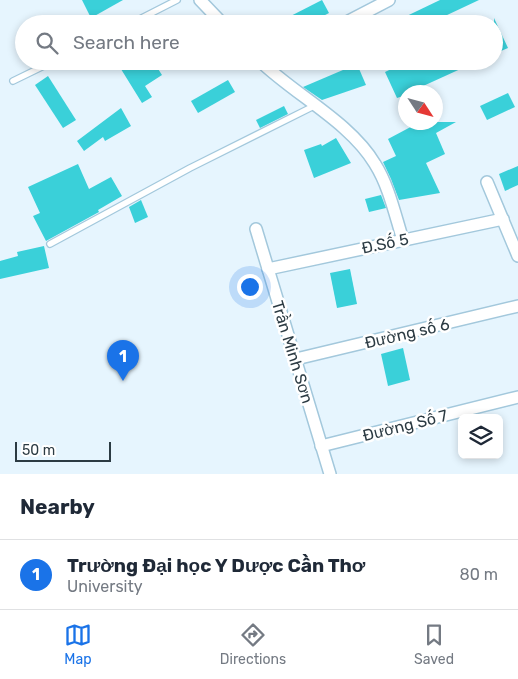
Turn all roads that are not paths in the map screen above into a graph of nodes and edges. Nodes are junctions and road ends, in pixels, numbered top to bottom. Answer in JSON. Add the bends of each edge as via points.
{"nodes":[{"id":1,"x":178,"y":0,"type":"edge"},
{"id":2,"x":200,"y":0,"type":"edge"},
{"id":3,"x":389,"y":0,"type":"edge"},
{"id":4,"x":148,"y":15,"type":"edge"},
{"id":5,"x":214,"y":15,"type":"edge"},
{"id":6,"x":360,"y":15,"type":"edge"},
{"id":7,"x":36,"y":70,"type":"edge"},
{"id":8,"x":274,"y":70,"type":"edge"},
{"id":9,"x":13,"y":81,"type":"dead end"},
{"id":10,"x":314,"y":106,"type":"junction"},
{"id":11,"x":487,"y":182,"type":"dead end"},
{"id":12,"x":503,"y":219,"type":"junction"},
{"id":13,"x":256,"y":229,"type":"dead end"},
{"id":14,"x":403,"y":240,"type":"junction"},
{"id":15,"x":50,"y":244,"type":"dead end"},
{"id":16,"x":518,"y":256,"type":"edge"},
{"id":17,"x":268,"y":268,"type":"junction"},
{"id":18,"x":518,"y":306,"type":"edge"},
{"id":19,"x":296,"y":359,"type":"junction"},
{"id":20,"x":518,"y":397,"type":"edge"},
{"id":21,"x":321,"y":446,"type":"junction"},
{"id":22,"x":330,"y":474,"type":"edge"}],
"edges":[{"from":1,"to":4,"type":"lane"},
{"from":2,"to":5,"type":"street"},
{"from":3,"to":6,"type":"street"},
{"from":7,"to":9,"type":"lane"},
{"from":8,"to":10,"type":"street"},
{"from":10,"to":14,"type":"street","via":[[346,130],[373,160]]},
{"from":10,"to":15,"type":"lane"},
{"from":11,"to":12,"type":"street"},
{"from":12,"to":14,"type":"street","name":"Đ.Số 5"},
{"from":12,"to":16,"type":"street"},
{"from":13,"to":17,"type":"street","name":"Trần Minh Sơn"},
{"from":14,"to":17,"type":"street","name":"Đ.Số 5"},
{"from":17,"to":19,"type":"street","name":"Trần Minh Sơn"},
{"from":18,"to":19,"type":"street","name":"Đường số 6"},
{"from":19,"to":21,"type":"street","name":"Trần Minh Sơn"},
{"from":20,"to":21,"type":"street","name":"Đường Số 7"},
{"from":21,"to":22,"type":"street","name":"Trần Minh Sơn"}]}
